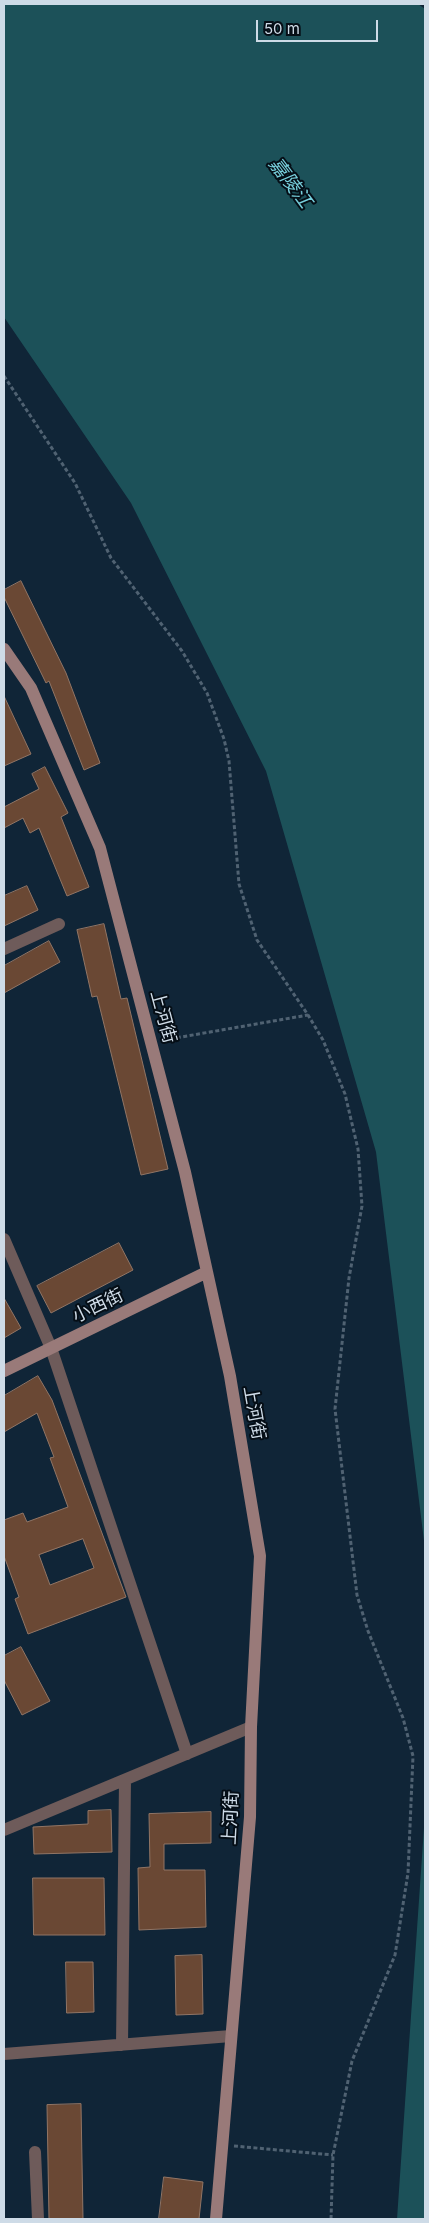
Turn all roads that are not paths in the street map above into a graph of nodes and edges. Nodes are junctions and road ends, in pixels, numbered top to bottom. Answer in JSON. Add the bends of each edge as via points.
{"nodes":[{"id":1,"x":4,"y":649,"type":"edge"},
{"id":2,"x":58,"y":924,"type":"dead end"},
{"id":3,"x":4,"y":949,"type":"edge"},
{"id":4,"x":4,"y":1239,"type":"edge"},
{"id":5,"x":207,"y":1272,"type":"junction"},
{"id":6,"x":51,"y":1348,"type":"junction"},
{"id":7,"x":4,"y":1371,"type":"edge"},
{"id":8,"x":251,"y":1727,"type":"junction"},
{"id":9,"x":187,"y":1754,"type":"junction"},
{"id":10,"x":125,"y":1780,"type":"junction"},
{"id":11,"x":4,"y":1830,"type":"edge"},
{"id":12,"x":231,"y":2036,"type":"junction"},
{"id":13,"x":122,"y":2045,"type":"junction"},
{"id":14,"x":4,"y":2054,"type":"edge"},
{"id":15,"x":35,"y":2152,"type":"dead end"},
{"id":16,"x":38,"y":2219,"type":"edge"},
{"id":17,"x":216,"y":2219,"type":"edge"}],
"edges":[{"from":1,"to":5,"type":"street","name":"上河街","via":[[31,688],[100,848],[186,1172]]},
{"from":2,"to":3,"type":"street"},
{"from":4,"to":6,"type":"street"},
{"from":5,"to":6,"type":"street","name":"小西街"},
{"from":5,"to":8,"type":"street","name":"上河街","via":[[230,1376],[260,1556]]},
{"from":6,"to":7,"type":"street","name":"小西街"},
{"from":6,"to":9,"type":"street"},
{"from":8,"to":9,"type":"street"},
{"from":8,"to":12,"type":"street","name":"上河街","via":[[250,1817]]},
{"from":9,"to":10,"type":"street"},
{"from":10,"to":11,"type":"street"},
{"from":10,"to":13,"type":"street"},
{"from":12,"to":13,"type":"street"},
{"from":12,"to":17,"type":"street","name":"上河街"},
{"from":13,"to":14,"type":"street"},
{"from":15,"to":16,"type":"street"}]}
